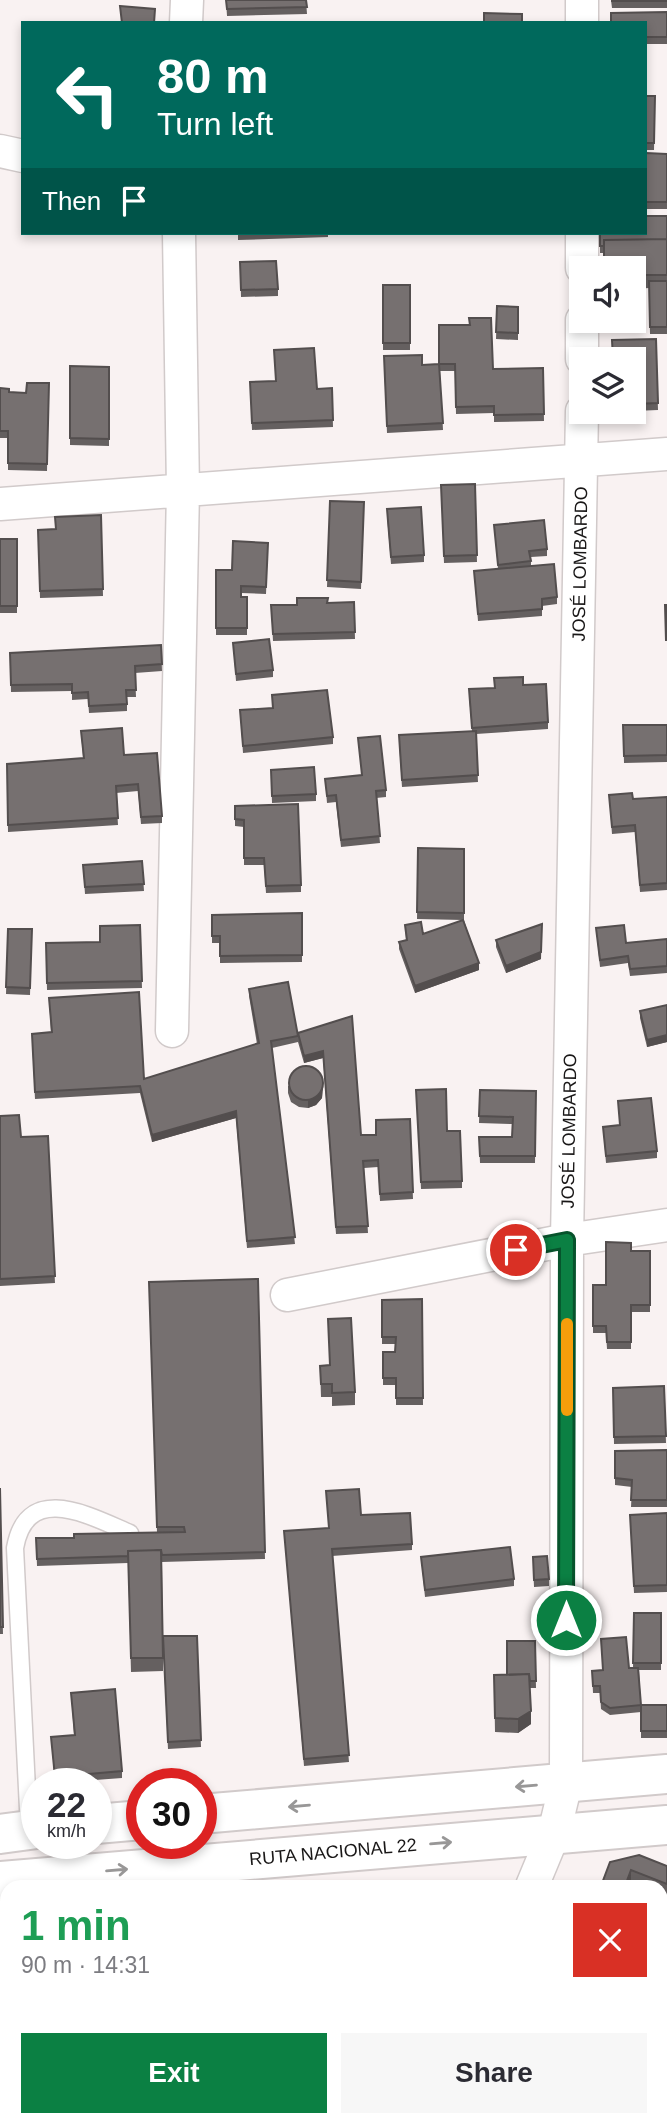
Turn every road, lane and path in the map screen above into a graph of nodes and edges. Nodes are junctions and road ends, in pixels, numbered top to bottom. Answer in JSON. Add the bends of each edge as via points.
{"nodes":[{"id":1,"x":187,"y":0,"type":"edge"},
{"id":2,"x":582,"y":0,"type":"edge"},
{"id":3,"x":186,"y":21,"type":"edge"},
{"id":4,"x":582,"y":21,"type":"edge"},
{"id":5,"x":0,"y":151,"type":"edge"},
{"id":6,"x":21,"y":156,"type":"edge"},
{"id":7,"x":179,"y":235,"type":"edge"},
{"id":8,"x":582,"y":235,"type":"edge"},
{"id":9,"x":582,"y":256,"type":"edge"},
{"id":10,"x":582,"y":424,"type":"edge"},
{"id":11,"x":667,"y":454,"type":"edge"},
{"id":12,"x":582,"y":461,"type":"junction"},
{"id":13,"x":183,"y":490,"type":"junction"},
{"id":14,"x":0,"y":504,"type":"edge"},
{"id":15,"x":172,"y":1031,"type":"dead end"},
{"id":16,"x":667,"y":1225,"type":"edge"},
{"id":17,"x":567,"y":1240,"type":"junction"},
{"id":18,"x":287,"y":1295,"type":"dead end"},
{"id":19,"x":130,"y":1533,"type":"edge"},
{"id":20,"x":26,"y":1768,"type":"edge"},
{"id":21,"x":667,"y":1774,"type":"edge"},
{"id":22,"x":566,"y":1783,"type":"junction"},
{"id":23,"x":217,"y":1813,"type":"edge"},
{"id":24,"x":667,"y":1825,"type":"edge"},
{"id":25,"x":554,"y":1833,"type":"junction"},
{"id":26,"x":112,"y":1847,"type":"edge"},
{"id":27,"x":21,"y":1859,"type":"edge"},
{"id":28,"x":1,"y":1880,"type":"edge"},
{"id":29,"x":534,"y":1880,"type":"edge"}],
"edges":[{"from":1,"to":3,"type":"street"},
{"from":2,"to":4,"type":"street"},
{"from":5,"to":6,"type":"street"},
{"from":7,"to":13,"type":"street"},
{"from":8,"to":9,"type":"street"},
{"from":10,"to":12,"type":"street","name":"JOSÉ LOMBARDO"},
{"from":11,"to":12,"type":"street"},
{"from":12,"to":13,"type":"street"},
{"from":12,"to":17,"type":"street","name":"JOSÉ LOMBARDO"},
{"from":13,"to":14,"type":"street"},
{"from":13,"to":15,"type":"street"},
{"from":16,"to":17,"type":"street"},
{"from":17,"to":18,"type":"street"},
{"from":17,"to":22,"type":"street","name":"JOSÉ LOMBARDO"},
{"from":19,"to":20,"type":"lane","via":[[74,1510],[51,1508],[34,1513],[18,1534]]},
{"from":21,"to":22,"type":"highway"},
{"from":22,"to":23,"type":"highway","one_way":true},
{"from":22,"to":25,"type":"street","name":"JOSÉ LOMBARDO"},
{"from":24,"to":25,"type":"highway","name":"RUTA NACIONAL 22"},
{"from":26,"to":25,"type":"highway","name":"RUTA NACIONAL 22","one_way":true},
{"from":25,"to":29,"type":"street","name":"JOSÉ LOMBARDO"},
{"from":27,"to":28,"type":"highway","name":"RUTA NACIONAL 22"}]}
